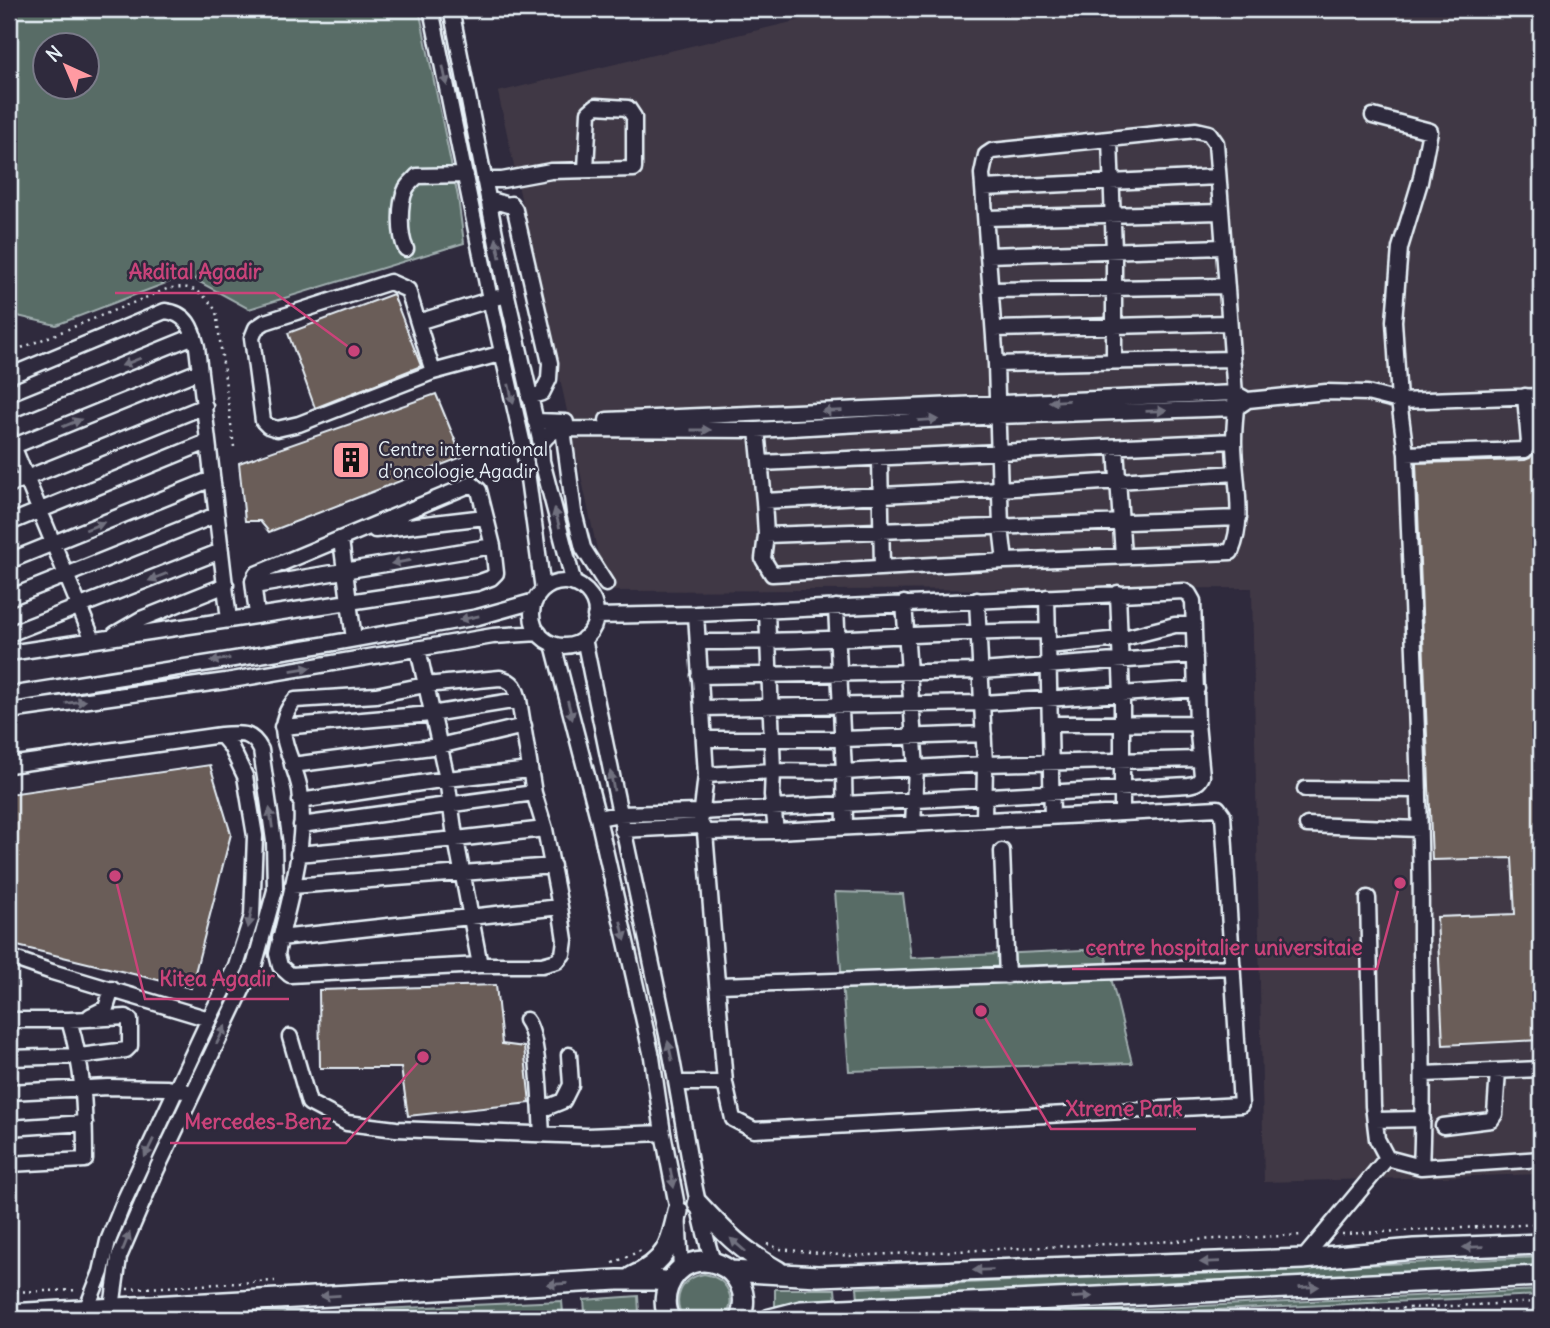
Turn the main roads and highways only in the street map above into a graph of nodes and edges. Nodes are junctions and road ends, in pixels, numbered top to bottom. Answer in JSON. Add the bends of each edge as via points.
{"nodes":[{"id":1,"x":698,"y":1204,"type":"road end"},
{"id":2,"x":678,"y":1211,"type":"road end"},
{"id":3,"x":1541,"y":1244,"type":"edge"},
{"id":4,"x":722,"y":1266,"type":"junction"},
{"id":5,"x":676,"y":1275,"type":"junction"},
{"id":6,"x":785,"y":1275,"type":"junction"},
{"id":7,"x":1541,"y":1276,"type":"edge"},
{"id":8,"x":625,"y":1280,"type":"junction"},
{"id":9,"x":9,"y":1314,"type":"edge"},
{"id":10,"x":795,"y":1315,"type":"edge"},
{"id":11,"x":670,"y":1319,"type":"edge"},
{"id":12,"x":740,"y":1319,"type":"edge"},
{"id":13,"x":770,"y":1319,"type":"edge"}],
"edges":[{"from":6,"to":1,"type":"highway","one_way":true,"via":[[733,1242]]},
{"from":2,"to":8,"type":"highway","via":[[668,1248],[659,1262]]},
{"from":3,"to":6,"type":"highway","one_way":true,"via":[[1303,1259]]},
{"from":4,"to":5,"type":"highway","via":[[696,1262]]},
{"from":4,"to":6,"type":"highway"},
{"from":4,"to":12,"type":"highway","via":[[742,1289]]},
{"from":5,"to":8,"type":"highway"},
{"from":5,"to":11,"type":"highway","via":[[665,1304]]},
{"from":10,"to":7,"type":"highway","one_way":true},
{"from":8,"to":9,"type":"highway","one_way":true,"via":[[113,1299],[86,1310]]},
{"from":10,"to":13,"type":"highway"}]}
